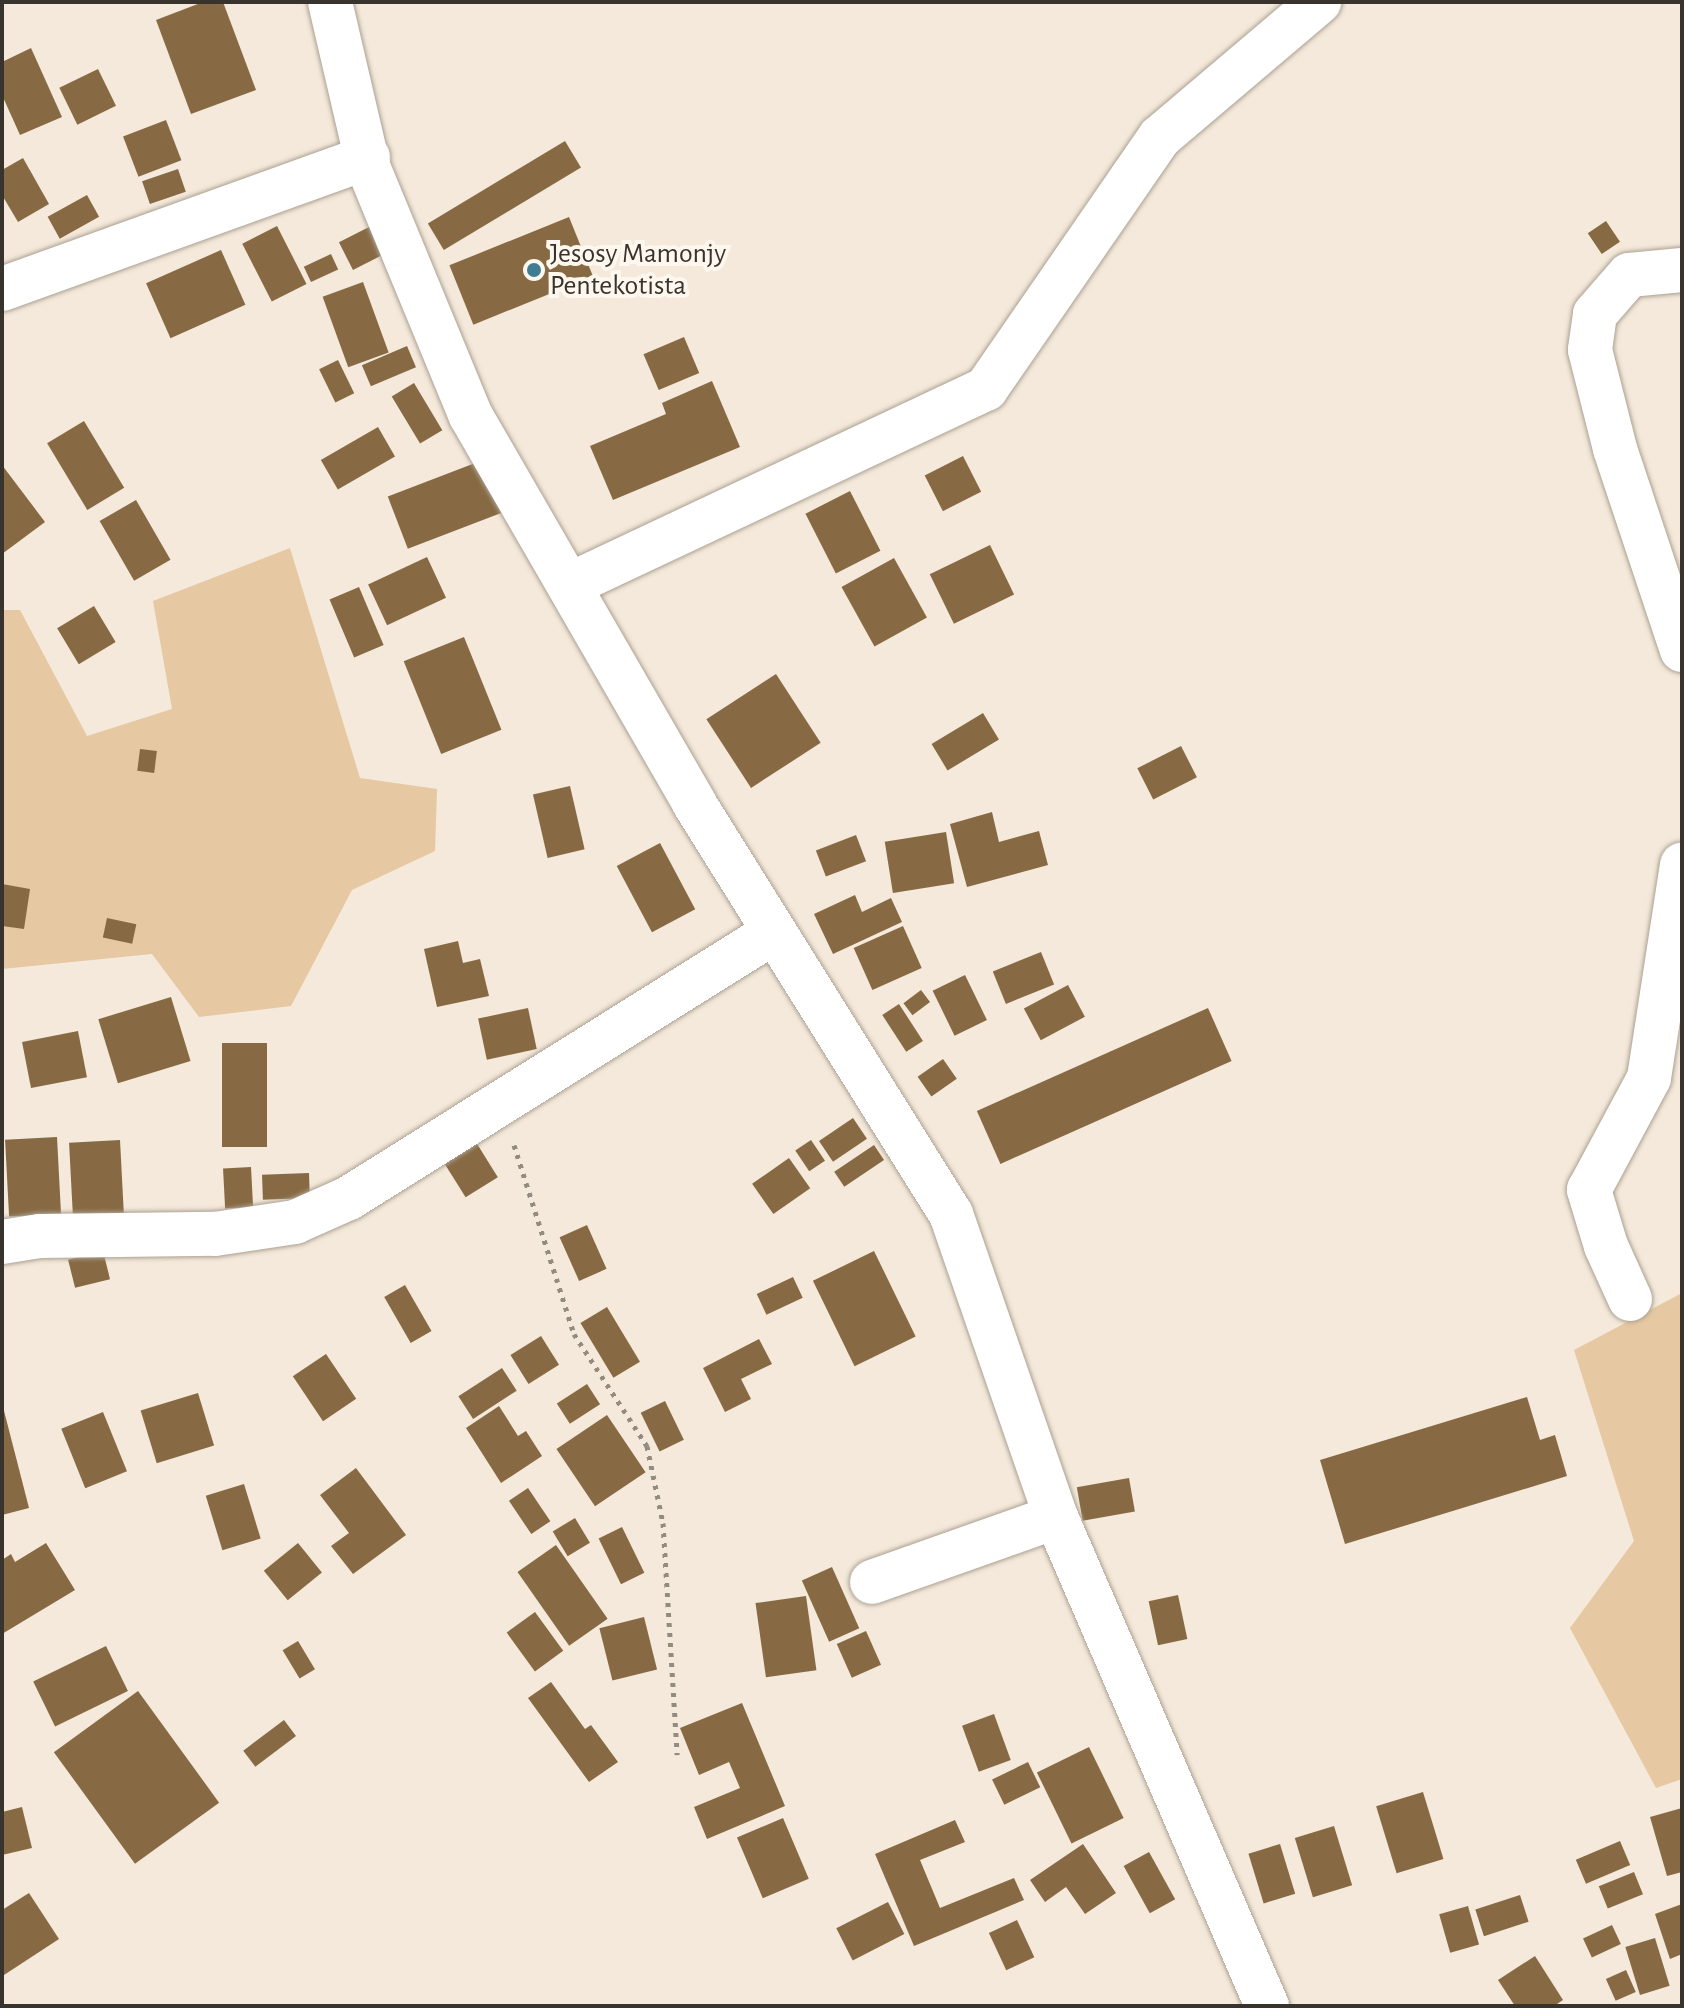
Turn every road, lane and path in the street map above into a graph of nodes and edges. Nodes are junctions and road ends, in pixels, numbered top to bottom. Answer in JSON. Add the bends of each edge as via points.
{"nodes":[{"id":1,"x":330,"y":2,"type":"edge"},
{"id":2,"x":1319,"y":2,"type":"edge"},
{"id":3,"x":368,"y":157,"type":"junction"},
{"id":4,"x":1682,"y":270,"type":"edge"},
{"id":5,"x":2,"y":289,"type":"edge"},
{"id":6,"x":569,"y":585,"type":"junction"},
{"id":7,"x":1682,"y":650,"type":"edge"},
{"id":8,"x":1682,"y":865,"type":"edge"},
{"id":9,"x":774,"y":932,"type":"junction"},
{"id":10,"x":510,"y":1097,"type":"junction"},
{"id":11,"x":2,"y":1242,"type":"edge"},
{"id":12,"x":1630,"y":1299,"type":"dead end"},
{"id":13,"x":1056,"y":1517,"type":"junction"},
{"id":14,"x":872,"y":1582,"type":"dead end"},
{"id":15,"x":677,"y":1755,"type":"dead end"},
{"id":16,"x":1267,"y":2006,"type":"edge"}],
"edges":[{"from":1,"to":3,"type":"street"},
{"from":2,"to":6,"type":"street","via":[[1160,137],[986,389]]},
{"from":3,"to":5,"type":"street"},
{"from":3,"to":6,"type":"street","via":[[471,416]]},
{"from":4,"to":7,"type":"street","via":[[1629,275],[1595,314],[1590,350],[1615,449]]},
{"from":6,"to":9,"type":"street"},
{"from":8,"to":12,"type":"street","via":[[1649,1078],[1589,1190]]},
{"from":9,"to":10,"type":"street"},
{"from":9,"to":13,"type":"street","via":[[951,1214]]},
{"from":10,"to":11,"type":"street","via":[[349,1198],[295,1222],[215,1234],[40,1236]]},
{"from":10,"to":15,"type":"path","via":[[513,1141],[574,1334],[647,1446],[663,1523]]},
{"from":13,"to":14,"type":"street"},
{"from":13,"to":16,"type":"street"}]}
